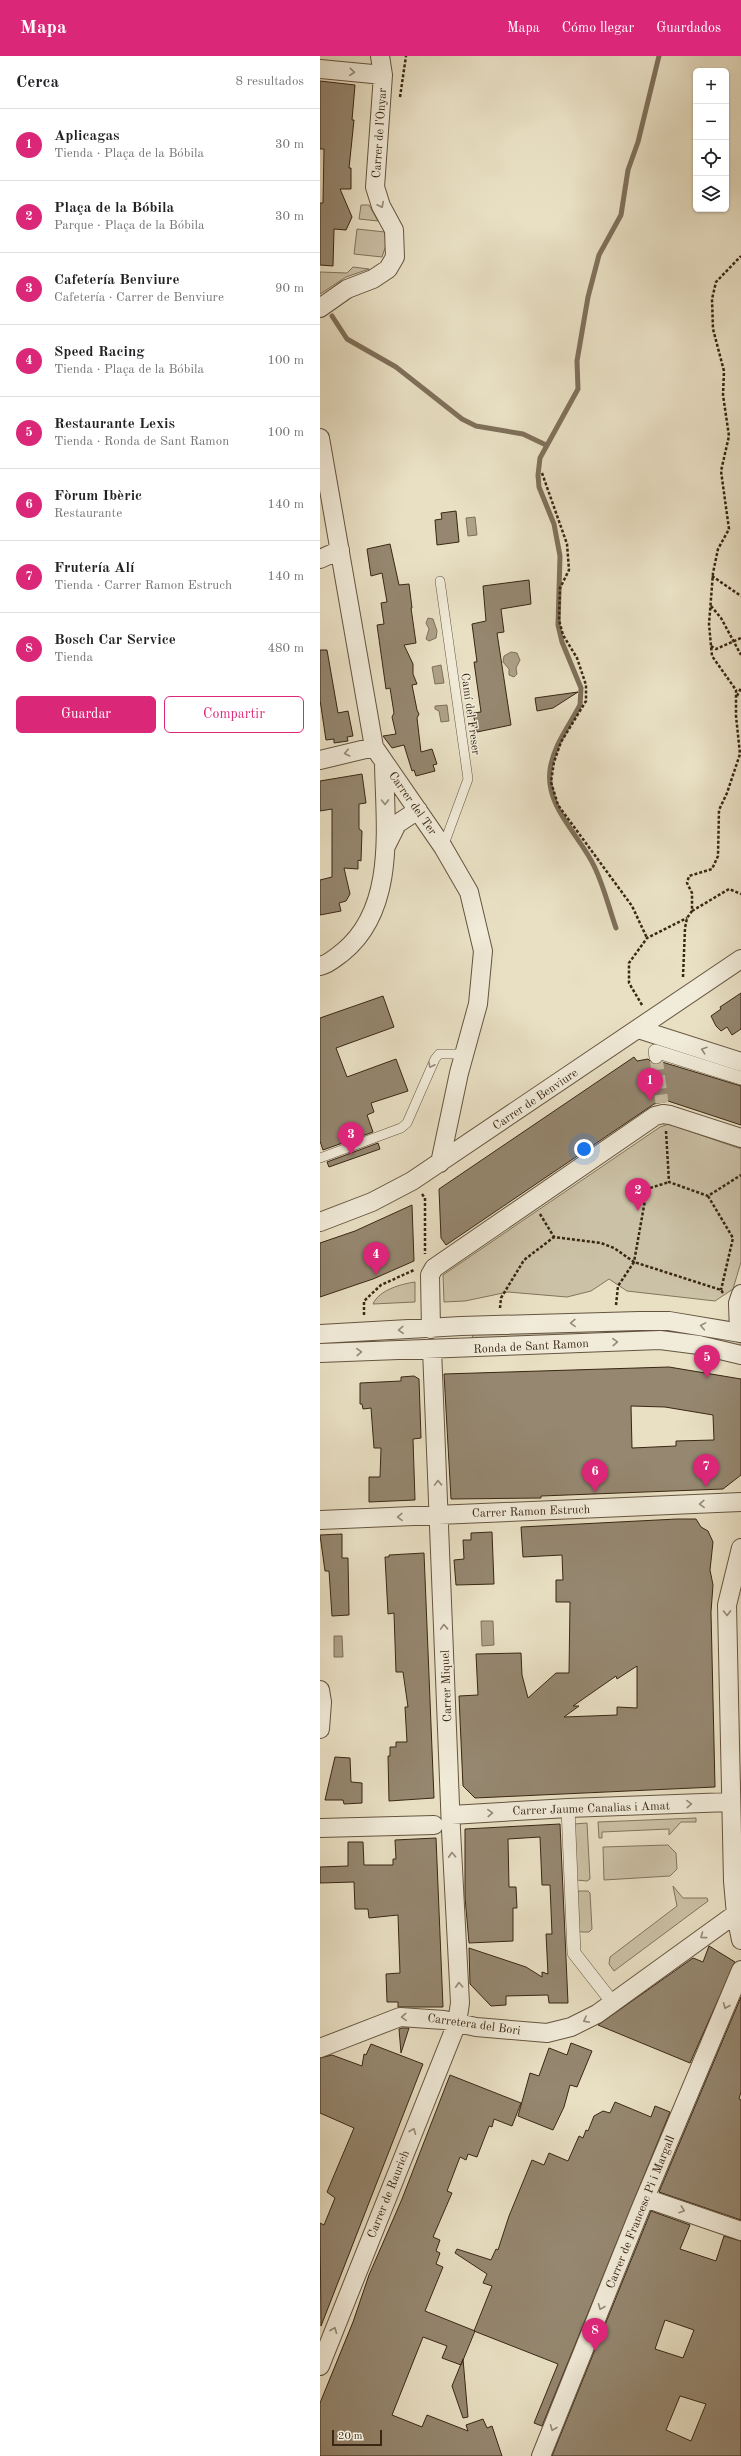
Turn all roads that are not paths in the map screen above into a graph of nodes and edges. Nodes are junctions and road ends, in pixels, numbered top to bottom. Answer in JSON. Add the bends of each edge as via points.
{"nodes":[{"id":1,"x":380,"y":56,"type":"edge"},
{"id":2,"x":320,"y":69,"type":"edge"},
{"id":3,"x":383,"y":75,"type":"junction"},
{"id":4,"x":320,"y":308,"type":"edge"},
{"id":5,"x":320,"y":438,"type":"edge"},
{"id":6,"x":340,"y":550,"type":"junction"},
{"id":7,"x":320,"y":559,"type":"edge"},
{"id":8,"x":440,"y":581,"type":"dead end"},
{"id":9,"x":374,"y":747,"type":"junction"},
{"id":10,"x":320,"y":760,"type":"edge"},
{"id":11,"x":384,"y":763,"type":"junction"},
{"id":12,"x":418,"y":810,"type":"junction"},
{"id":13,"x":386,"y":846,"type":"junction"},
{"id":14,"x":443,"y":847,"type":"junction"},
{"id":15,"x":741,"y":959,"type":"edge"},
{"id":16,"x":320,"y":966,"type":"edge"},
{"id":17,"x":645,"y":1025,"type":"junction"},
{"id":18,"x":464,"y":1054,"type":"junction"},
{"id":19,"x":656,"y":1057,"type":"dead end"},
{"id":20,"x":741,"y":1062,"type":"edge"},
{"id":21,"x":741,"y":1078,"type":"edge"},
{"id":22,"x":741,"y":1138,"type":"edge"},
{"id":23,"x":321,"y":1158,"type":"edge"},
{"id":24,"x":440,"y":1163,"type":"junction"},
{"id":25,"x":320,"y":1222,"type":"edge"},
{"id":26,"x":741,"y":1294,"type":"edge"},
{"id":27,"x":431,"y":1329,"type":"junction"},
{"id":28,"x":740,"y":1333,"type":"edge"},
{"id":29,"x":320,"y":1334,"type":"edge"},
{"id":30,"x":432,"y":1349,"type":"junction"},
{"id":31,"x":320,"y":1353,"type":"edge"},
{"id":32,"x":741,"y":1355,"type":"edge"},
{"id":33,"x":741,"y":1502,"type":"edge"},
{"id":34,"x":439,"y":1515,"type":"junction"},
{"id":35,"x":320,"y":1520,"type":"edge"},
{"id":36,"x":741,"y":1548,"type":"edge"},
{"id":37,"x":738,"y":1574,"type":"edge"},
{"id":38,"x":320,"y":1690,"type":"edge"},
{"id":39,"x":320,"y":1729,"type":"edge"},
{"id":40,"x":730,"y":1802,"type":"junction"},
{"id":41,"x":568,"y":1808,"type":"junction"},
{"id":42,"x":451,"y":1815,"type":"junction"},
{"id":43,"x":434,"y":1825,"type":"dead end"},
{"id":44,"x":320,"y":1828,"type":"edge"},
{"id":45,"x":738,"y":1912,"type":"edge"},
{"id":46,"x":741,"y":1940,"type":"edge"},
{"id":47,"x":741,"y":1970,"type":"edge"},
{"id":48,"x":613,"y":2003,"type":"junction"},
{"id":49,"x":457,"y":2023,"type":"junction"},
{"id":50,"x":320,"y":2048,"type":"edge"},
{"id":51,"x":645,"y":2198,"type":"junction"},
{"id":52,"x":741,"y":2231,"type":"edge"},
{"id":53,"x":320,"y":2366,"type":"edge"},
{"id":54,"x":541,"y":2456,"type":"edge"}],
"edges":[{"from":1,"to":3,"type":"street","name":"Carrer de l'Onyar"},
{"from":2,"to":3,"type":"street","one_way":true},
{"from":3,"to":4,"type":"street","name":"Carrer de l'Onyar","one_way":true,"via":[[375,187],[378,199],[394,230],[395,257],[388,269],[378,276],[347,289]]},
{"from":5,"to":6,"type":"street","name":"Carrer del Ter"},
{"from":6,"to":7,"type":"street"},
{"from":6,"to":9,"type":"street","name":"Carrer del Ter"},
{"from":8,"to":14,"type":"lane","name":"Camí del Freser","via":[[468,779]]},
{"from":9,"to":10,"type":"street","one_way":true},
{"from":9,"to":11,"type":"street","name":"Carrer del Ter"},
{"from":11,"to":12,"type":"street","name":"Carrer del Ter"},
{"from":11,"to":13,"type":"street","one_way":true},
{"from":12,"to":13,"type":"street","via":[[397,824]]},
{"from":12,"to":14,"type":"street","name":"Carrer del Ter"},
{"from":13,"to":16,"type":"street","via":[[378,895],[368,925],[352,944],[326,965]]},
{"from":14,"to":18,"type":"street","name":"Carrer del Ter","via":[[469,892],[482,950],[478,1004]]},
{"from":15,"to":17,"type":"street","name":"Carrer de Benviure"},
{"from":20,"to":17,"type":"street","one_way":true},
{"from":17,"to":24,"type":"street","name":"Carrer de Benviure"},
{"from":18,"to":23,"type":"lane","one_way":true,"via":[[439,1054],[431,1065],[407,1123]]},
{"from":18,"to":24,"type":"street","name":"Carrer del Ter"},
{"from":19,"to":21,"type":"street","via":[[655,1051]]},
{"from":22,"to":27,"type":"street","via":[[663,1114],[655,1116],[434,1268],[430,1275]]},
{"from":24,"to":25,"type":"street","name":"Carrer de Benviure","via":[[391,1194]]},
{"from":26,"to":28,"type":"street","via":[[738,1303]]},
{"from":28,"to":27,"type":"street","name":"Ronda de Sant Ramon","one_way":true,"via":[[669,1321]]},
{"from":27,"to":29,"type":"street","name":"Ronda de Sant Ramon","one_way":true},
{"from":31,"to":30,"type":"street","name":"Ronda de Sant Ramon","one_way":true},
{"from":30,"to":32,"type":"street","name":"Ronda de Sant Ramon","one_way":true,"via":[[660,1340],[699,1345]]},
{"from":34,"to":30,"type":"street","name":"Carrer Miquel","one_way":true},
{"from":33,"to":34,"type":"street","name":"Carrer Ramon Estruch","one_way":true},
{"from":34,"to":35,"type":"street","name":"Carrer Ramon Estruch","one_way":true},
{"from":42,"to":34,"type":"street","name":"Carrer Miquel","one_way":true},
{"from":36,"to":37,"type":"street"},
{"from":37,"to":40,"type":"street","one_way":true,"via":[[727,1605]]},
{"from":38,"to":39,"type":"street"},
{"from":41,"to":40,"type":"street","name":"Carrer Jaume Canalias i Amat","one_way":true},
{"from":40,"to":45,"type":"street"},
{"from":42,"to":41,"type":"street","name":"Carrer Jaume Canalias i Amat","one_way":true},
{"from":41,"to":48,"type":"street","via":[[574,1953]]},
{"from":49,"to":42,"type":"street","name":"Carrer Miquel","one_way":true,"via":[[460,2003]]},
{"from":43,"to":44,"type":"street"},
{"from":45,"to":46,"type":"street"},
{"from":45,"to":48,"type":"street","name":"Carretera del Bori","one_way":true},
{"from":47,"to":51,"type":"street","name":"Carrer de Francesc Pi i Margall","one_way":true},
{"from":48,"to":49,"type":"street","name":"Carretera del Bori","one_way":true,"via":[[582,2022],[547,2033]]},
{"from":49,"to":50,"type":"street","name":"Carretera del Bori","one_way":true,"via":[[400,2017]]},
{"from":53,"to":49,"type":"street","name":"Carrer de Raurich","one_way":true},
{"from":51,"to":52,"type":"street","one_way":true},
{"from":51,"to":54,"type":"street","name":"Carrer de Francesc Pi i Margall","one_way":true}]}
